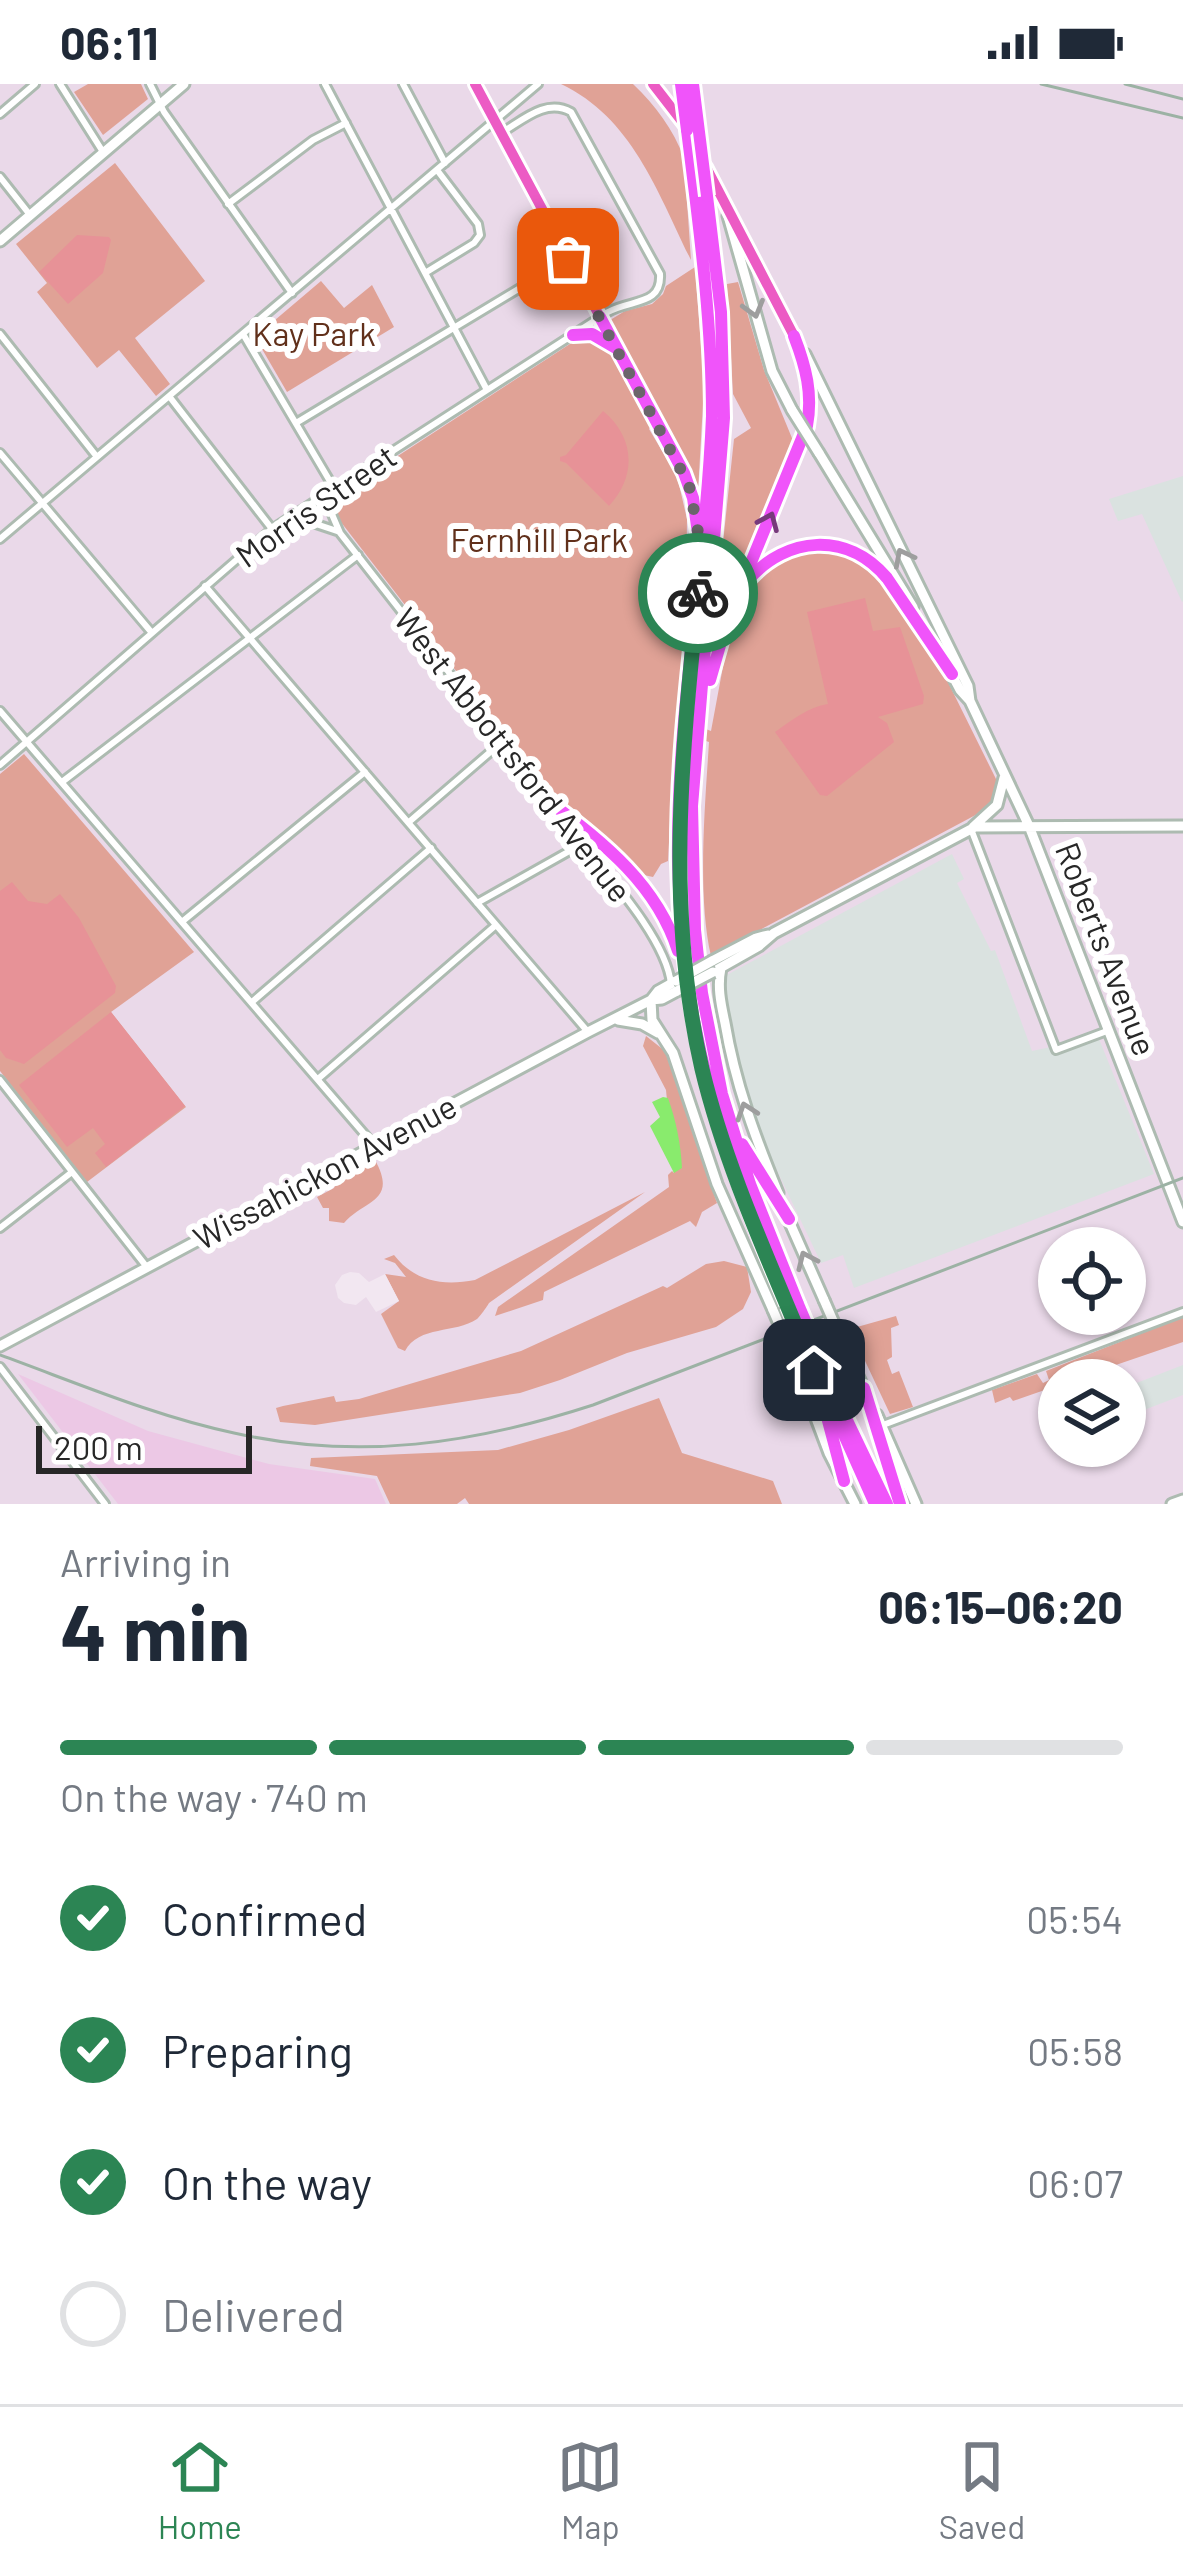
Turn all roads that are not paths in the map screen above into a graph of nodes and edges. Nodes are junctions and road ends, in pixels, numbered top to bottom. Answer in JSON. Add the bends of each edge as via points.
{"nodes":[{"id":1,"x":35,"y":84,"type":"edge"},
{"id":2,"x":61,"y":84,"type":"edge"},
{"id":3,"x":150,"y":84,"type":"edge"},
{"id":4,"x":184,"y":84,"type":"edge"},
{"id":5,"x":325,"y":84,"type":"edge"},
{"id":6,"x":403,"y":84,"type":"edge"},
{"id":7,"x":475,"y":84,"type":"edge"},
{"id":8,"x":538,"y":84,"type":"edge"},
{"id":9,"x":653,"y":84,"type":"edge"},
{"id":10,"x":681,"y":84,"type":"edge"},
{"id":11,"x":693,"y":84,"type":"edge"},
{"id":12,"x":160,"y":104,"type":"junction"},
{"id":13,"x":0,"y":114,"type":"edge"},
{"id":14,"x":346,"y":123,"type":"junction"},
{"id":15,"x":498,"y":127,"type":"junction"},
{"id":16,"x":103,"y":153,"type":"junction"},
{"id":17,"x":445,"y":163,"type":"junction"},
{"id":18,"x":437,"y":170,"type":"junction"},
{"id":19,"x":0,"y":177,"type":"edge"},
{"id":20,"x":702,"y":198,"type":"junction"},
{"id":21,"x":228,"y":204,"type":"junction"},
{"id":22,"x":724,"y":205,"type":"junction"},
{"id":23,"x":391,"y":209,"type":"junction"},
{"id":24,"x":30,"y":215,"type":"junction"},
{"id":25,"x":0,"y":241,"type":"edge"},
{"id":26,"x":568,"y":259,"type":"junction"},
{"id":27,"x":425,"y":273,"type":"junction"},
{"id":28,"x":292,"y":292,"type":"junction"},
{"id":29,"x":600,"y":317,"type":"junction"},
{"id":30,"x":454,"y":328,"type":"junction"},
{"id":31,"x":0,"y":334,"type":"edge"},
{"id":32,"x":243,"y":334,"type":"junction"},
{"id":33,"x":573,"y":334,"type":"junction"},
{"id":34,"x":794,"y":336,"type":"junction"},
{"id":35,"x":616,"y":349,"type":"junction"},
{"id":36,"x":488,"y":390,"type":"junction"},
{"id":37,"x":169,"y":396,"type":"junction"},
{"id":38,"x":296,"y":423,"type":"junction"},
{"id":39,"x":0,"y":452,"type":"edge"},
{"id":40,"x":98,"y":457,"type":"junction"},
{"id":41,"x":332,"y":491,"type":"junction"},
{"id":42,"x":41,"y":505,"type":"junction"},
{"id":43,"x":283,"y":522,"type":"junction"},
{"id":44,"x":272,"y":529,"type":"junction"},
{"id":45,"x":340,"y":533,"type":"junction"},
{"id":46,"x":0,"y":539,"type":"edge"},
{"id":47,"x":358,"y":555,"type":"junction"},
{"id":48,"x":700,"y":571,"type":"junction"},
{"id":49,"x":206,"y":586,"type":"junction"},
{"id":50,"x":737,"y":596,"type":"junction"},
{"id":51,"x":152,"y":633,"type":"junction"},
{"id":52,"x":250,"y":638,"type":"junction"},
{"id":53,"x":952,"y":674,"type":"junction"},
{"id":54,"x":970,"y":701,"type":"junction"},
{"id":55,"x":0,"y":711,"type":"edge"},
{"id":56,"x":699,"y":727,"type":"junction"},
{"id":57,"x":503,"y":741,"type":"junction"},
{"id":58,"x":27,"y":742,"type":"junction"},
{"id":59,"x":0,"y":765,"type":"edge"},
{"id":60,"x":365,"y":772,"type":"junction"},
{"id":61,"x":1005,"y":772,"type":"junction"},
{"id":62,"x":62,"y":782,"type":"junction"},
{"id":63,"x":551,"y":802,"type":"junction"},
{"id":64,"x":409,"y":822,"type":"junction"},
{"id":65,"x":1029,"y":826,"type":"junction"},
{"id":66,"x":1183,"y":826,"type":"edge"},
{"id":67,"x":971,"y":829,"type":"junction"},
{"id":68,"x":582,"y":844,"type":"junction"},
{"id":69,"x":430,"y":848,"type":"junction"},
{"id":70,"x":606,"y":848,"type":"junction"},
{"id":71,"x":477,"y":902,"type":"junction"},
{"id":72,"x":183,"y":922,"type":"junction"},
{"id":73,"x":496,"y":925,"type":"junction"},
{"id":74,"x":715,"y":967,"type":"junction"},
{"id":75,"x":686,"y":969,"type":"junction"},
{"id":76,"x":675,"y":986,"type":"junction"},
{"id":77,"x":651,"y":1000,"type":"junction"},
{"id":78,"x":252,"y":1002,"type":"junction"},
{"id":79,"x":612,"y":1020,"type":"junction"},
{"id":80,"x":1109,"y":1030,"type":"junction"},
{"id":81,"x":588,"y":1032,"type":"junction"},
{"id":82,"x":662,"y":1037,"type":"junction"},
{"id":83,"x":319,"y":1078,"type":"junction"},
{"id":84,"x":2,"y":1087,"type":"edge"},
{"id":85,"x":728,"y":1118,"type":"junction"},
{"id":86,"x":374,"y":1146,"type":"junction"},
{"id":87,"x":72,"y":1172,"type":"junction"},
{"id":88,"x":789,"y":1220,"type":"junction"},
{"id":89,"x":1183,"y":1222,"type":"edge"},
{"id":90,"x":0,"y":1228,"type":"edge"},
{"id":91,"x":146,"y":1267,"type":"junction"},
{"id":92,"x":793,"y":1305,"type":"junction"},
{"id":93,"x":1183,"y":1312,"type":"edge"},
{"id":94,"x":802,"y":1344,"type":"junction"},
{"id":95,"x":0,"y":1346,"type":"edge"},
{"id":96,"x":0,"y":1367,"type":"edge"},
{"id":97,"x":864,"y":1388,"type":"junction"},
{"id":98,"x":825,"y":1398,"type":"junction"},
{"id":99,"x":883,"y":1426,"type":"junction"},
{"id":100,"x":844,"y":1481,"type":"junction"},
{"id":101,"x":1183,"y":1500,"type":"edge"},
{"id":102,"x":105,"y":1504,"type":"edge"},
{"id":103,"x":855,"y":1504,"type":"edge"},
{"id":104,"x":874,"y":1504,"type":"edge"},
{"id":105,"x":886,"y":1504,"type":"edge"},
{"id":106,"x":900,"y":1504,"type":"edge"},
{"id":107,"x":916,"y":1504,"type":"edge"},
{"id":108,"x":1172,"y":1504,"type":"edge"}],
"edges":[{"from":1,"to":13,"type":"street"},
{"from":2,"to":16,"type":"street"},
{"from":3,"to":12,"type":"street"},
{"from":4,"to":12,"type":"street"},
{"from":5,"to":14,"type":"street"},
{"from":6,"to":17,"type":"street"},
{"from":7,"to":15,"type":"main road"},
{"from":8,"to":15,"type":"street"},
{"from":9,"to":22,"type":"main road","name":"Roberts Avenue"},
{"from":10,"to":20,"type":"highway","bridge":true},
{"from":11,"to":20,"type":"highway","bridge":true},
{"from":12,"to":16,"type":"street"},
{"from":12,"to":21,"type":"street"},
{"from":14,"to":21,"type":"street"},
{"from":14,"to":23,"type":"street"},
{"from":15,"to":17,"type":"street"},
{"from":15,"to":26,"type":"main road"},
{"from":15,"to":29,"type":"street","name":"Morris Street","via":[[550,106],[572,112],[657,268],[659,289],[649,298]]},
{"from":16,"to":24,"type":"street"},
{"from":17,"to":18,"type":"street"},
{"from":18,"to":23,"type":"street"},
{"from":18,"to":27,"type":"street","via":[[480,235]]},
{"from":19,"to":24,"type":"street"},
{"from":20,"to":48,"type":"highway","via":[[712,362]]},
{"from":20,"to":56,"type":"highway","via":[[721,312],[724,418]]},
{"from":21,"to":28,"type":"street"},
{"from":22,"to":34,"type":"main road","name":"Roberts Avenue"},
{"from":22,"to":53,"type":"street","name":"Roberts Avenue","one_way":true,"bridge":true,"via":[[768,359],[792,410]]},
{"from":23,"to":27,"type":"street"},
{"from":23,"to":28,"type":"street"},
{"from":24,"to":25,"type":"street"},
{"from":26,"to":29,"type":"main road"},
{"from":26,"to":30,"type":"street"},
{"from":27,"to":30,"type":"street"},
{"from":28,"to":32,"type":"street"},
{"from":29,"to":33,"type":"street","name":"Morris Street"},
{"from":29,"to":35,"type":"highway"},
{"from":30,"to":36,"type":"street"},
{"from":30,"to":38,"type":"street"},
{"from":31,"to":40,"type":"street"},
{"from":32,"to":37,"type":"street"},
{"from":32,"to":38,"type":"street","name":"West Abbottsford Avenue"},
{"from":33,"to":35,"type":"highway","via":[[592,334]]},
{"from":33,"to":36,"type":"street","name":"Morris Street"},
{"from":50,"to":34,"type":"highway","one_way":true,"via":[[807,427],[810,392]]},
{"from":54,"to":34,"type":"street","name":"Roberts Avenue","one_way":true},
{"from":35,"to":48,"type":"highway","via":[[689,485]]},
{"from":36,"to":41,"type":"street","name":"Morris Street"},
{"from":37,"to":40,"type":"street"},
{"from":37,"to":44,"type":"street"},
{"from":38,"to":41,"type":"street","name":"West Abbottsford Avenue"},
{"from":39,"to":42,"type":"street"},
{"from":40,"to":42,"type":"street"},
{"from":41,"to":43,"type":"street","name":"Morris Street"},
{"from":41,"to":45,"type":"street","name":"West Abbottsford Avenue"},
{"from":42,"to":46,"type":"street"},
{"from":42,"to":51,"type":"street"},
{"from":43,"to":44,"type":"street","name":"Morris Street"},
{"from":43,"to":45,"type":"street"},
{"from":44,"to":49,"type":"street","name":"Morris Street"},
{"from":45,"to":47,"type":"street","name":"West Abbottsford Avenue"},
{"from":47,"to":52,"type":"street"},
{"from":47,"to":57,"type":"street","name":"West Abbottsford Avenue"},
{"from":48,"to":75,"type":"highway","via":[[679,825]]},
{"from":49,"to":51,"type":"street","name":"Morris Street"},
{"from":49,"to":52,"type":"street"},
{"from":50,"to":53,"type":"highway","via":[[779,554],[812,545],[849,550],[887,578]]},
{"from":50,"to":56,"type":"highway"},
{"from":51,"to":58,"type":"street","name":"Morris Street"},
{"from":52,"to":60,"type":"street"},
{"from":52,"to":62,"type":"street"},
{"from":53,"to":54,"type":"street","name":"Roberts Avenue"},
{"from":54,"to":61,"type":"street","name":"Roberts Avenue"},
{"from":55,"to":58,"type":"street"},
{"from":56,"to":85,"type":"highway","via":[[693,905],[701,993]]},
{"from":57,"to":63,"type":"street","name":"West Abbottsford Avenue"},
{"from":57,"to":64,"type":"street"},
{"from":58,"to":59,"type":"street","name":"Morris Street"},
{"from":58,"to":62,"type":"street"},
{"from":60,"to":64,"type":"street"},
{"from":60,"to":72,"type":"street"},
{"from":61,"to":65,"type":"street","name":"Roberts Avenue"},
{"from":61,"to":67,"type":"street","via":[[997,805]]},
{"from":62,"to":72,"type":"street"},
{"from":63,"to":68,"type":"street","name":"West Abbottsford Avenue"},
{"from":63,"to":70,"type":"highway"},
{"from":64,"to":69,"type":"street"},
{"from":65,"to":66,"type":"street","name":"Wissahickon Avenue"},
{"from":65,"to":67,"type":"street","name":"Wissahickon Avenue"},
{"from":65,"to":80,"type":"street","name":"Roberts Avenue"},
{"from":67,"to":74,"type":"street","name":"Wissahickon Avenue","via":[[756,938]]},
{"from":67,"to":80,"type":"street","via":[[1056,1049]]},
{"from":68,"to":70,"type":"highway"},
{"from":68,"to":71,"type":"street"},
{"from":68,"to":76,"type":"street","name":"West Abbottsford Avenue","via":[[650,934]]},
{"from":69,"to":71,"type":"street"},
{"from":69,"to":78,"type":"street"},
{"from":70,"to":75,"type":"highway","via":[[653,896]]},
{"from":71,"to":73,"type":"street"},
{"from":72,"to":78,"type":"street"},
{"from":73,"to":81,"type":"street"},
{"from":73,"to":83,"type":"street"},
{"from":74,"to":76,"type":"street","name":"Wissahickon Avenue","bridge":true},
{"from":88,"to":74,"type":"street","one_way":true,"via":[[737,1085]]},
{"from":75,"to":92,"type":"highway","via":[[718,1124]]},
{"from":76,"to":77,"type":"street","name":"Wissahickon Avenue"},
{"from":77,"to":79,"type":"street","name":"Wissahickon Avenue"},
{"from":77,"to":82,"type":"street"},
{"from":78,"to":83,"type":"street"},
{"from":79,"to":81,"type":"street","name":"Wissahickon Avenue"},
{"from":79,"to":82,"type":"street"},
{"from":80,"to":89,"type":"street","name":"Roberts Avenue"},
{"from":81,"to":86,"type":"street","name":"Wissahickon Avenue"},
{"from":82,"to":94,"type":"street","bridge":true,"via":[[772,1310]]},
{"from":83,"to":86,"type":"street"},
{"from":84,"to":87,"type":"street"},
{"from":85,"to":88,"type":"highway"},
{"from":85,"to":92,"type":"highway"},
{"from":86,"to":91,"type":"street","name":"Wissahickon Avenue"},
{"from":87,"to":90,"type":"street"},
{"from":87,"to":91,"type":"street"},
{"from":97,"to":88,"type":"street","one_way":true,"bridge":true},
{"from":91,"to":95,"type":"street","name":"Wissahickon Avenue"},
{"from":92,"to":94,"type":"highway","bridge":true},
{"from":93,"to":99,"type":"street"},
{"from":94,"to":98,"type":"highway"},
{"from":94,"to":100,"type":"street","via":[[829,1453]]},
{"from":94,"to":105,"type":"highway"},
{"from":96,"to":102,"type":"street"},
{"from":97,"to":99,"type":"street"},
{"from":97,"to":106,"type":"highway"},
{"from":98,"to":100,"type":"highway"},
{"from":98,"to":104,"type":"highway"},
{"from":99,"to":107,"type":"street"},
{"from":100,"to":103,"type":"street"},
{"from":101,"to":108,"type":"street"}]}
